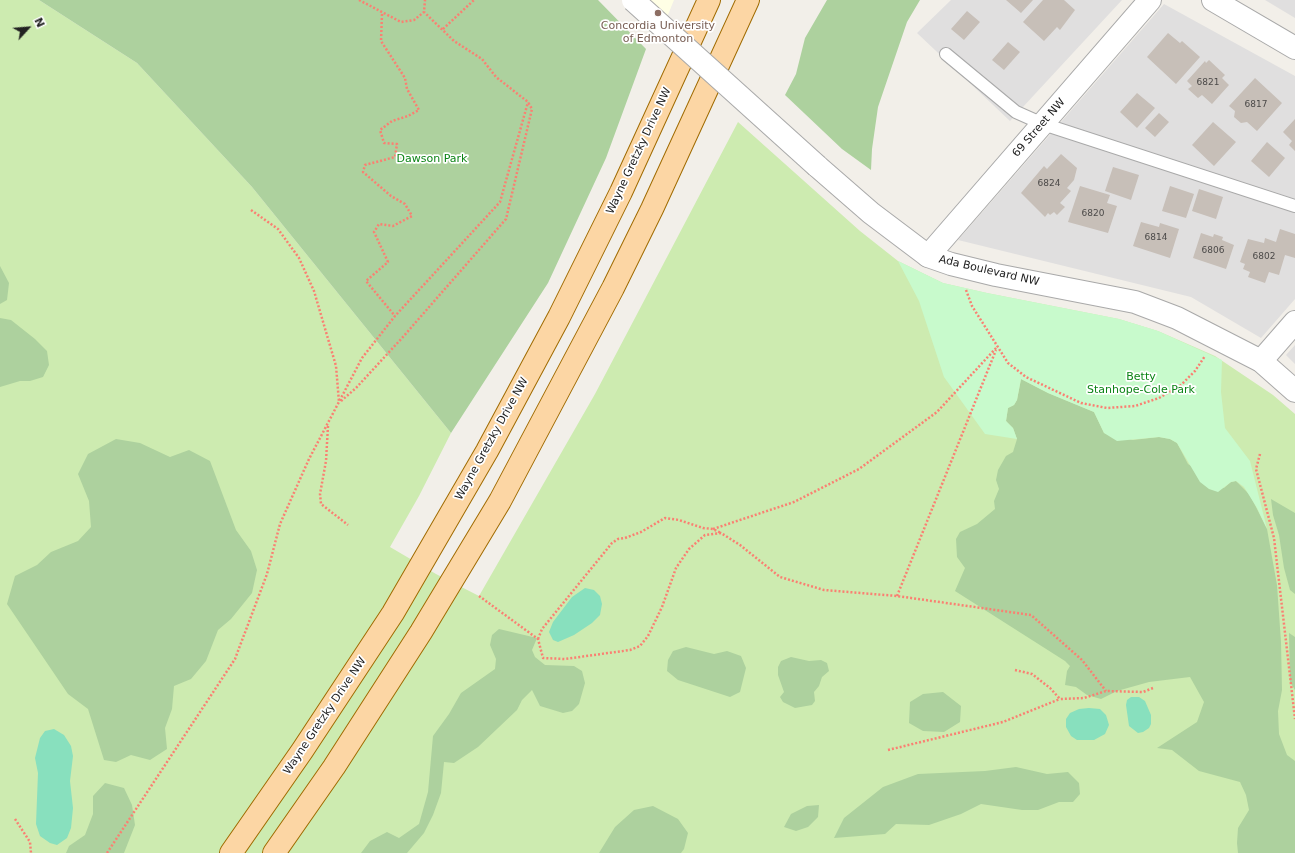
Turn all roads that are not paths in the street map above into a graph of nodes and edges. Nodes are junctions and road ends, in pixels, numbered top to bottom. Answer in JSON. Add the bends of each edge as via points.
{"nodes":[{"id":1,"x":633,"y":0,"type":"edge"},
{"id":2,"x":704,"y":0,"type":"edge"},
{"id":3,"x":709,"y":0,"type":"edge"},
{"id":4,"x":748,"y":0,"type":"edge"},
{"id":5,"x":763,"y":0,"type":"edge"},
{"id":6,"x":1150,"y":0,"type":"edge"},
{"id":7,"x":1213,"y":0,"type":"edge"},
{"id":8,"x":694,"y":31,"type":"junction"},
{"id":9,"x":1295,"y":48,"type":"edge"},
{"id":10,"x":724,"y":53,"type":"junction"},
{"id":11,"x":946,"y":54,"type":"dead end"},
{"id":12,"x":1043,"y":124,"type":"junction"},
{"id":13,"x":1295,"y":206,"type":"edge"},
{"id":14,"x":928,"y":256,"type":"junction"},
{"id":15,"x":1295,"y":322,"type":"edge"},
{"id":16,"x":1261,"y":361,"type":"junction"},
{"id":17,"x":1295,"y":391,"type":"edge"},
{"id":18,"x":231,"y":853,"type":"edge"},
{"id":19,"x":274,"y":853,"type":"edge"}],
"edges":[{"from":1,"to":14,"type":"street","name":"Ada Boulevard NW","bridge":true,"via":[[817,166]]},
{"from":2,"to":8,"type":"main road"},
{"from":3,"to":8,"type":"main road","name":"Wayne Gretzky Drive NW"},
{"from":4,"to":10,"type":"main road"},
{"from":5,"to":10,"type":"main road"},
{"from":6,"to":12,"type":"street","name":"69 Street NW"},
{"from":7,"to":9,"type":"street"},
{"from":8,"to":18,"type":"main road","name":"Wayne Gretzky Drive NW","via":[[621,192],[563,310],[487,450],[393,613]]},
{"from":10,"to":19,"type":"main road","via":[[613,288],[500,501],[338,761]]},
{"from":11,"to":12,"type":"lane","via":[[1016,112]]},
{"from":12,"to":13,"type":"lane"},
{"from":12,"to":14,"type":"street","name":"69 Street NW"},
{"from":14,"to":16,"type":"street","name":"Ada Boulevard NW","via":[[951,264],[1135,302],[1177,318]]},
{"from":15,"to":16,"type":"street"},
{"from":16,"to":17,"type":"street","name":"Ada Boulevard NW"}]}
